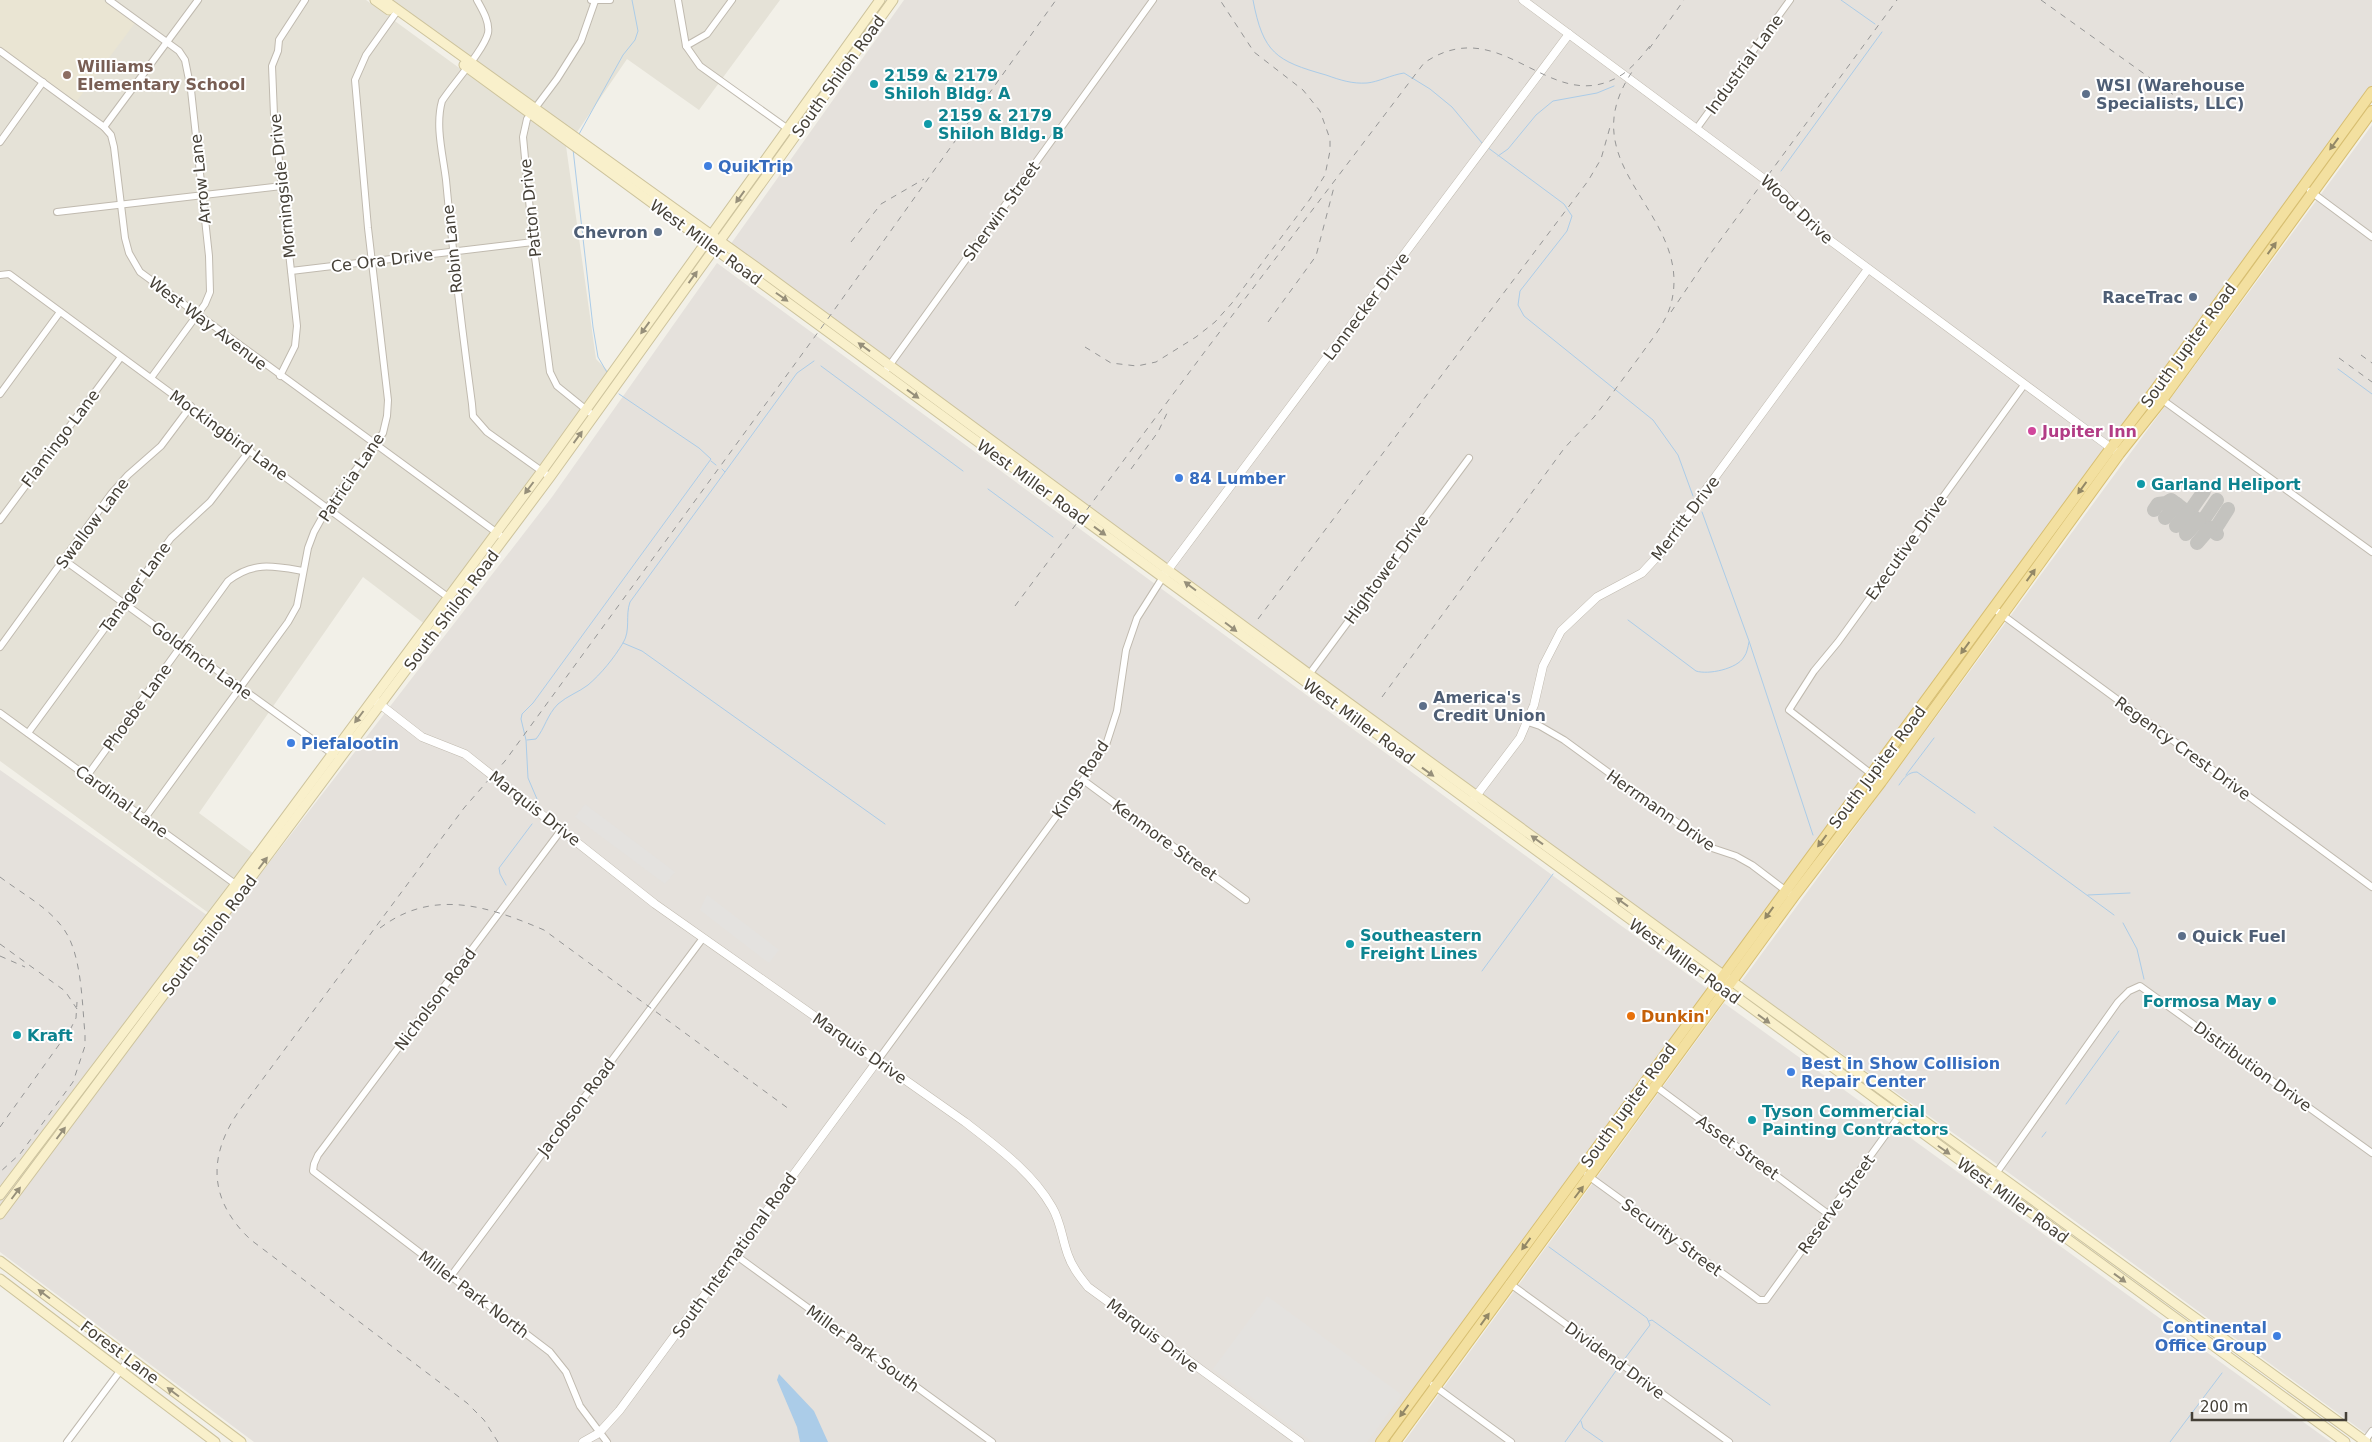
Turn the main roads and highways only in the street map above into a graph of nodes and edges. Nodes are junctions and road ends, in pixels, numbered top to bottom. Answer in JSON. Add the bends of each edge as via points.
{"nodes":[{"id":1,"x":375,"y":0,"type":"edge"},
{"id":2,"x":384,"y":0,"type":"edge"},
{"id":3,"x":893,"y":0,"type":"edge"},
{"id":4,"x":877,"y":1,"type":"edge"},
{"id":5,"x":396,"y":12,"type":"junction"},
{"id":6,"x":2372,"y":92,"type":"edge"},
{"id":7,"x":2372,"y":111,"type":"edge"},
{"id":8,"x":2349,"y":124,"type":"junction"},
{"id":9,"x":2359,"y":130,"type":"junction"},
{"id":10,"x":792,"y":132,"type":"junction"},
{"id":11,"x":713,"y":242,"type":"junction"},
{"id":12,"x":887,"y":369,"type":"junction"},
{"id":13,"x":590,"y":413,"type":"junction"},
{"id":14,"x":2115,"y":451,"type":"junction"},
{"id":15,"x":1998,"y":611,"type":"junction"},
{"id":16,"x":1919,"y":710,"type":"junction"},
{"id":17,"x":1928,"y":717,"type":"junction"},
{"id":18,"x":239,"y":887,"type":"junction"},
{"id":19,"x":1790,"y":894,"type":"junction"},
{"id":20,"x":1724,"y":984,"type":"junction"},
{"id":21,"x":1840,"y":1061,"type":"junction"},
{"id":22,"x":1834,"y":1070,"type":"junction"},
{"id":23,"x":0,"y":1196,"type":"edge"},
{"id":24,"x":0,"y":1214,"type":"edge"},
{"id":25,"x":1540,"y":1224,"type":"junction"},
{"id":26,"x":1550,"y":1231,"type":"junction"},
{"id":27,"x":0,"y":1261,"type":"edge"},
{"id":28,"x":0,"y":1279,"type":"edge"},
{"id":29,"x":2178,"y":1306,"type":"junction"},
{"id":30,"x":2170,"y":1315,"type":"junction"},
{"id":31,"x":1465,"y":1326,"type":"junction"},
{"id":32,"x":1475,"y":1334,"type":"junction"},
{"id":33,"x":2257,"y":1363,"type":"junction"},
{"id":34,"x":2248,"y":1372,"type":"junction"},
{"id":35,"x":190,"y":1404,"type":"junction"},
{"id":36,"x":181,"y":1416,"type":"junction"},
{"id":37,"x":215,"y":1442,"type":"edge"},
{"id":38,"x":241,"y":1442,"type":"edge"},
{"id":39,"x":1381,"y":1442,"type":"edge"},
{"id":40,"x":1395,"y":1442,"type":"edge"},
{"id":41,"x":2344,"y":1442,"type":"edge"},
{"id":42,"x":2365,"y":1442,"type":"edge"}],
"edges":[{"from":1,"to":5,"type":"main road","name":"West Miller Road"},
{"from":2,"to":5,"type":"main road","name":"West Miller Road"},
{"from":3,"to":10,"type":"main road","name":"South Shiloh Road"},
{"from":4,"to":10,"type":"main road","name":"South Shiloh Road"},
{"from":5,"to":11,"type":"main road","name":"West Miller Road"},
{"from":6,"to":8,"type":"main road","name":"South Jupiter Road"},
{"from":7,"to":9,"type":"main road","name":"South Jupiter Road"},
{"from":8,"to":9,"type":"main road"},
{"from":8,"to":14,"type":"main road","name":"South Jupiter Road","one_way":true},
{"from":14,"to":9,"type":"main road","name":"South Jupiter Road","one_way":true,"via":[[2162,400]]},
{"from":10,"to":11,"type":"main road","name":"South Shiloh Road"},
{"from":11,"to":12,"type":"main road","name":"West Miller Road","one_way":true},
{"from":12,"to":11,"type":"main road","name":"West Miller Road","one_way":true,"via":[[827,320]]},
{"from":11,"to":13,"type":"main road","name":"South Shiloh Road"},
{"from":12,"to":20,"type":"main road","name":"West Miller Road"},
{"from":13,"to":18,"type":"main road","name":"South Shiloh Road","one_way":true,"via":[[542,471],[448,597]]},
{"from":18,"to":13,"type":"main road","name":"South Shiloh Road","one_way":true,"via":[[381,705],[550,477]]},
{"from":14,"to":15,"type":"main road","name":"South Jupiter Road"},
{"from":15,"to":16,"type":"main road","name":"South Jupiter Road","one_way":true},
{"from":15,"to":17,"type":"main road","name":"South Jupiter Road"},
{"from":16,"to":17,"type":"main road"},
{"from":16,"to":19,"type":"main road","name":"South Jupiter Road","one_way":true},
{"from":17,"to":19,"type":"main road","name":"South Jupiter Road","via":[[1881,782]]},
{"from":18,"to":23,"type":"main road","name":"South Shiloh Road"},
{"from":24,"to":18,"type":"main road","name":"South Shiloh Road","one_way":true},
{"from":19,"to":20,"type":"main road","name":"South Jupiter Road"},
{"from":20,"to":21,"type":"main road","name":"West Miller Road"},
{"from":20,"to":22,"type":"main road","name":"West Miller Road","one_way":true},
{"from":20,"to":25,"type":"main road","name":"South Jupiter Road","via":[[1647,1080]]},
{"from":26,"to":20,"type":"main road","name":"South Jupiter Road","one_way":true,"via":[[1656,1086]]},
{"from":21,"to":22,"type":"main road"},
{"from":21,"to":29,"type":"main road","name":"West Miller Road"},
{"from":22,"to":30,"type":"main road","name":"West Miller Road","one_way":true},
{"from":25,"to":26,"type":"main road"},
{"from":25,"to":31,"type":"main road","name":"South Jupiter Road","one_way":true},
{"from":32,"to":26,"type":"main road","name":"South Jupiter Road","one_way":true},
{"from":35,"to":27,"type":"main road","name":"Forest Lane","one_way":true},
{"from":28,"to":36,"type":"main road","name":"Forest Lane"},
{"from":29,"to":30,"type":"main road"},
{"from":29,"to":33,"type":"main road","name":"West Miller Road"},
{"from":30,"to":34,"type":"main road","name":"West Miller Road"},
{"from":31,"to":32,"type":"main road"},
{"from":31,"to":39,"type":"main road","name":"South Jupiter Road","one_way":true},
{"from":32,"to":40,"type":"main road","name":"South Jupiter Road"},
{"from":33,"to":34,"type":"main road"},
{"from":33,"to":42,"type":"main road","name":"West Miller Road"},
{"from":34,"to":41,"type":"main road","name":"West Miller Road"},
{"from":35,"to":36,"type":"main road"},
{"from":35,"to":38,"type":"main road","name":"Forest Lane"},
{"from":36,"to":37,"type":"main road","name":"Forest Lane"}]}
